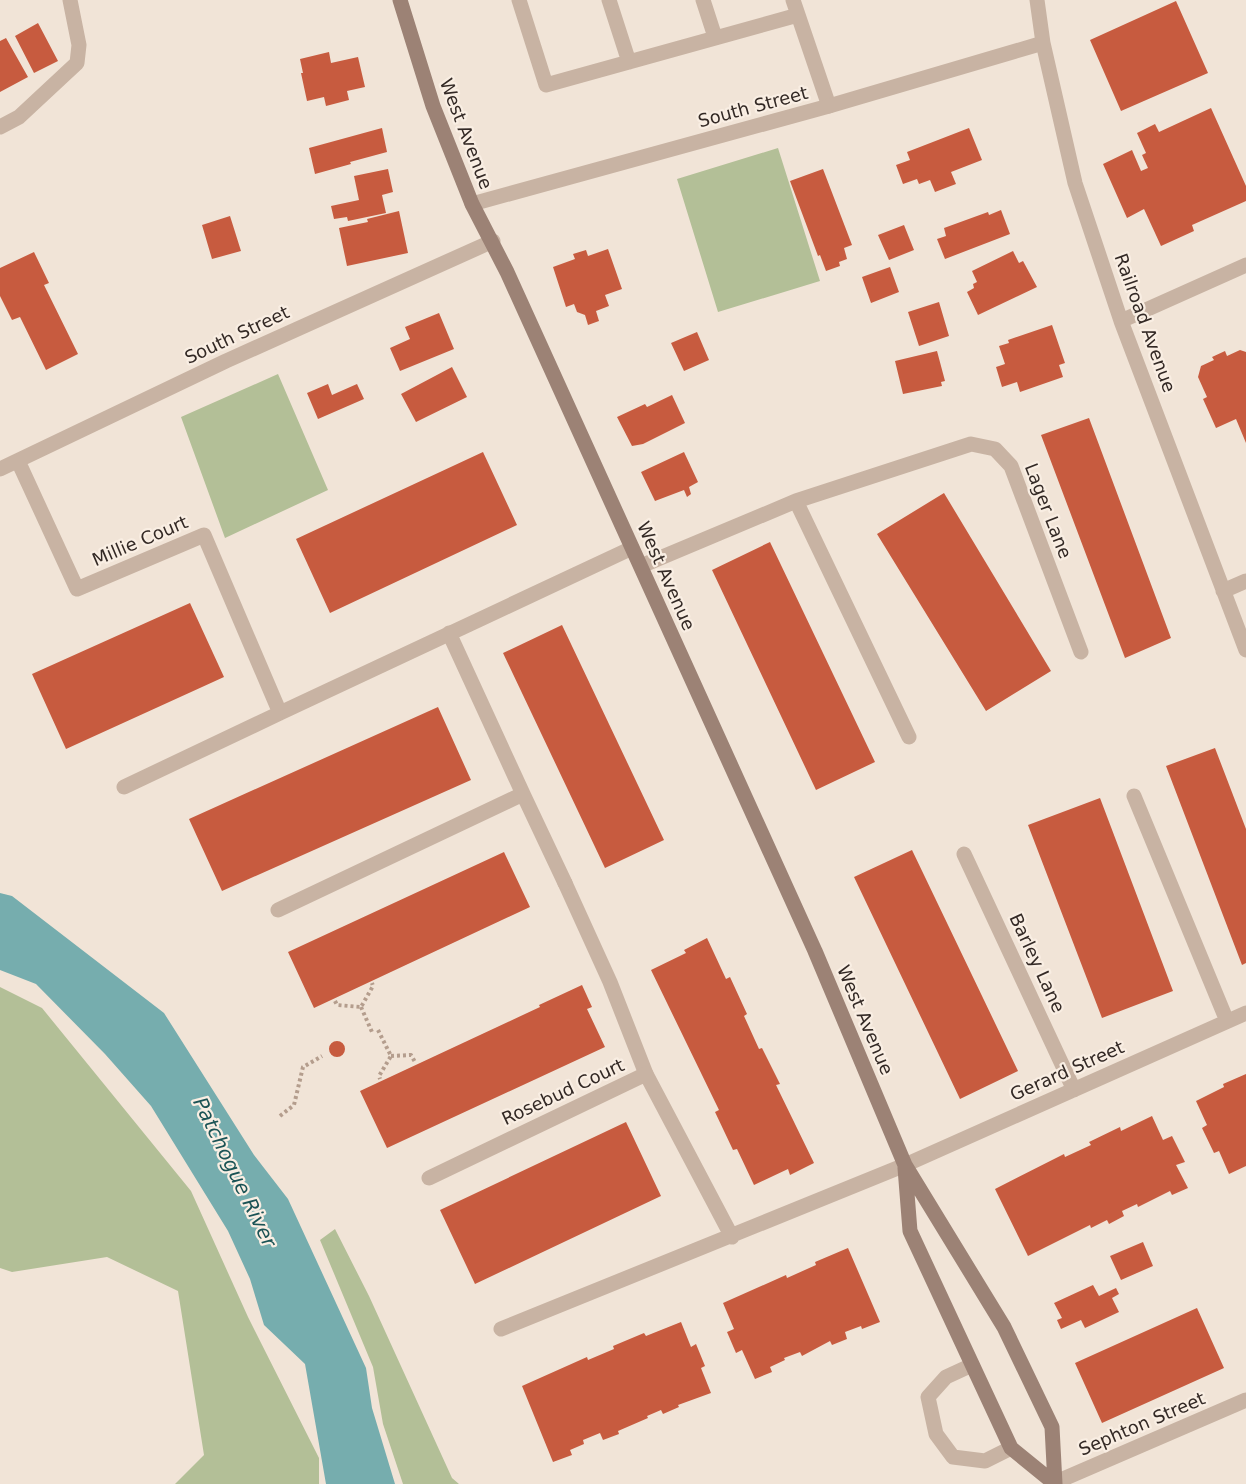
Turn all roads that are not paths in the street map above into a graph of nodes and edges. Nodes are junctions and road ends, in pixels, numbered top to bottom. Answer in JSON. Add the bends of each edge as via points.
{"nodes":[{"id":1,"x":70,"y":0,"type":"edge"},
{"id":2,"x":399,"y":0,"type":"edge"},
{"id":3,"x":519,"y":0,"type":"edge"},
{"id":4,"x":609,"y":0,"type":"edge"},
{"id":5,"x":703,"y":0,"type":"edge"},
{"id":6,"x":793,"y":0,"type":"edge"},
{"id":7,"x":1036,"y":0,"type":"edge"},
{"id":8,"x":798,"y":15,"type":"junction"},
{"id":9,"x":716,"y":37,"type":"junction"},
{"id":10,"x":1043,"y":43,"type":"junction"},
{"id":11,"x":629,"y":62,"type":"junction"},
{"id":12,"x":829,"y":106,"type":"junction"},
{"id":13,"x":0,"y":127,"type":"edge"},
{"id":14,"x":472,"y":204,"type":"junction"},
{"id":15,"x":493,"y":241,"type":"junction"},
{"id":16,"x":1246,"y":265,"type":"edge"},
{"id":17,"x":1121,"y":321,"type":"junction"},
{"id":18,"x":18,"y":461,"type":"junction"},
{"id":19,"x":0,"y":469,"type":"edge"},
{"id":20,"x":796,"y":501,"type":"junction"},
{"id":21,"x":632,"y":548,"type":"junction"},
{"id":22,"x":641,"y":566,"type":"junction"},
{"id":23,"x":1246,"y":581,"type":"edge"},
{"id":24,"x":1223,"y":591,"type":"junction"},
{"id":25,"x":449,"y":633,"type":"junction"},
{"id":26,"x":1246,"y":650,"type":"edge"},
{"id":27,"x":1081,"y":652,"type":"dead end"},
{"id":28,"x":280,"y":713,"type":"junction"},
{"id":29,"x":909,"y":737,"type":"dead end"},
{"id":30,"x":124,"y":787,"type":"dead end"},
{"id":31,"x":523,"y":794,"type":"junction"},
{"id":32,"x":1134,"y":796,"type":"dead end"},
{"id":33,"x":964,"y":854,"type":"dead end"},
{"id":34,"x":278,"y":910,"type":"dead end"},
{"id":35,"x":1246,"y":1013,"type":"edge"},
{"id":36,"x":1227,"y":1021,"type":"junction"},
{"id":37,"x":646,"y":1074,"type":"junction"},
{"id":38,"x":1074,"y":1089,"type":"junction"},
{"id":39,"x":905,"y":1165,"type":"junction"},
{"id":40,"x":429,"y":1178,"type":"dead end"},
{"id":41,"x":732,"y":1237,"type":"junction"},
{"id":42,"x":501,"y":1329,"type":"dead end"},
{"id":43,"x":972,"y":1365,"type":"junction"},
{"id":44,"x":1246,"y":1400,"type":"edge"},
{"id":45,"x":1011,"y":1448,"type":"junction"},
{"id":46,"x":1054,"y":1484,"type":"edge"}],
"edges":[{"from":1,"to":13,"type":"street","via":[[79,45],[77,63],[19,117]]},
{"from":2,"to":14,"type":"main road","name":"West Avenue","via":[[433,106]]},
{"from":3,"to":11,"type":"street","via":[[546,85]]},
{"from":4,"to":11,"type":"street"},
{"from":5,"to":9,"type":"street"},
{"from":6,"to":8,"type":"street"},
{"from":7,"to":10,"type":"street","name":"Railroad Avenue"},
{"from":8,"to":9,"type":"street"},
{"from":8,"to":12,"type":"street"},
{"from":9,"to":11,"type":"street"},
{"from":10,"to":12,"type":"street","name":"South Street"},
{"from":10,"to":17,"type":"street","name":"Railroad Avenue","via":[[1075,183]]},
{"from":12,"to":14,"type":"street","name":"South Street"},
{"from":14,"to":15,"type":"main road","name":"West Avenue"},
{"from":15,"to":18,"type":"street","name":"South Street","via":[[226,361]]},
{"from":15,"to":21,"type":"main road","name":"West Avenue"},
{"from":16,"to":17,"type":"street"},
{"from":17,"to":24,"type":"street","name":"Railroad Avenue"},
{"from":18,"to":19,"type":"street","name":"South Street"},
{"from":18,"to":28,"type":"street","name":"Millie Court","via":[[77,589],[204,535]]},
{"from":20,"to":22,"type":"street","name":"Lager Lane"},
{"from":20,"to":27,"type":"street","name":"Lager Lane","via":[[971,444],[995,449],[1011,466]]},
{"from":20,"to":29,"type":"street"},
{"from":21,"to":22,"type":"main road","name":"West Avenue"},
{"from":21,"to":25,"type":"street"},
{"from":22,"to":39,"type":"main road","name":"West Avenue","via":[[815,951]]},
{"from":23,"to":24,"type":"street"},
{"from":24,"to":26,"type":"street","name":"Railroad Avenue"},
{"from":25,"to":28,"type":"street"},
{"from":25,"to":31,"type":"street"},
{"from":28,"to":30,"type":"street"},
{"from":31,"to":34,"type":"street"},
{"from":31,"to":37,"type":"street","via":[[610,982]]},
{"from":32,"to":36,"type":"street"},
{"from":33,"to":38,"type":"street","name":"Barley Lane"},
{"from":35,"to":36,"type":"street","name":"Gerard Street"},
{"from":36,"to":38,"type":"street","name":"Gerard Street"},
{"from":37,"to":40,"type":"street","name":"Rosebud Court"},
{"from":37,"to":41,"type":"street","name":"Rosebud Court"},
{"from":38,"to":39,"type":"street","name":"Gerard Street"},
{"from":39,"to":41,"type":"street"},
{"from":39,"to":43,"type":"main road","name":"West Avenue","via":[[910,1231]]},
{"from":39,"to":46,"type":"main road","name":"West Avenue","via":[[1004,1327],[1052,1427]]},
{"from":41,"to":42,"type":"street"},
{"from":43,"to":45,"type":"main road","name":"West Avenue"},
{"from":43,"to":45,"type":"street","via":[[946,1377],[928,1397],[936,1434],[953,1457],[985,1461]]},
{"from":44,"to":46,"type":"street","name":"Sephton Street"},
{"from":45,"to":46,"type":"main road","name":"West Avenue"}]}
